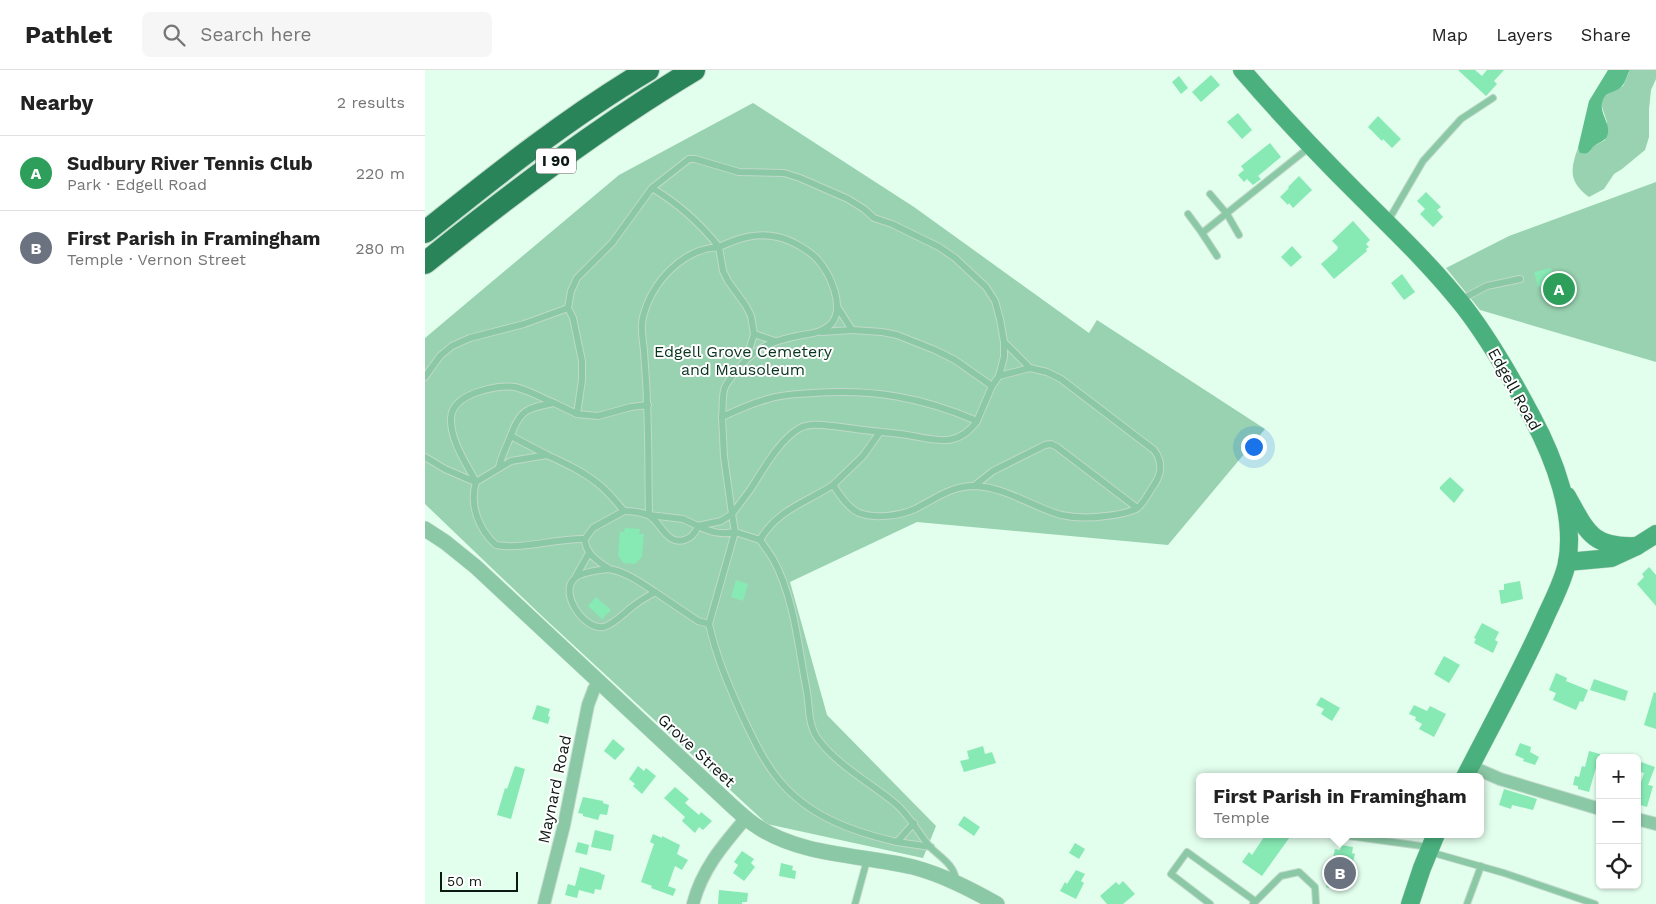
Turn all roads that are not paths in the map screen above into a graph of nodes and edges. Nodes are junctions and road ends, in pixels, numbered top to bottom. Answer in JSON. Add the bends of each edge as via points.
{"nodes":[{"id":1,"x":647,"y":70,"type":"edge"},
{"id":2,"x":694,"y":70,"type":"edge"},
{"id":3,"x":1242,"y":70,"type":"edge"},
{"id":4,"x":1493,"y":98,"type":"dead end"},
{"id":5,"x":1311,"y":145,"type":"junction"},
{"id":6,"x":652,"y":188,"type":"junction"},
{"id":7,"x":1210,"y":194,"type":"dead end"},
{"id":8,"x":1187,"y":214,"type":"dead end"},
{"id":9,"x":1227,"y":214,"type":"junction"},
{"id":10,"x":1387,"y":223,"type":"junction"},
{"id":11,"x":425,"y":232,"type":"edge"},
{"id":12,"x":1202,"y":233,"type":"junction"},
{"id":13,"x":1239,"y":235,"type":"dead end"},
{"id":14,"x":719,"y":246,"type":"junction"},
{"id":15,"x":1217,"y":256,"type":"dead end"},
{"id":16,"x":425,"y":263,"type":"edge"},
{"id":17,"x":1520,"y":279,"type":"dead end"},
{"id":18,"x":1459,"y":301,"type":"junction"},
{"id":19,"x":568,"y":308,"type":"junction"},
{"id":20,"x":838,"y":308,"type":"junction"},
{"id":21,"x":852,"y":330,"type":"junction"},
{"id":22,"x":821,"y":332,"type":"junction"},
{"id":23,"x":754,"y":334,"type":"junction"},
{"id":24,"x":775,"y":341,"type":"junction"},
{"id":25,"x":1004,"y":342,"type":"junction"},
{"id":26,"x":746,"y":358,"type":"junction"},
{"id":27,"x":1030,"y":368,"type":"junction"},
{"id":28,"x":999,"y":376,"type":"junction"},
{"id":29,"x":425,"y":377,"type":"edge"},
{"id":30,"x":992,"y":386,"type":"junction"},
{"id":31,"x":554,"y":403,"type":"junction"},
{"id":32,"x":647,"y":406,"type":"junction"},
{"id":33,"x":577,"y":414,"type":"junction"},
{"id":34,"x":722,"y":417,"type":"junction"},
{"id":35,"x":977,"y":421,"type":"junction"},
{"id":36,"x":880,"y":432,"type":"junction"},
{"id":37,"x":511,"y":436,"type":"junction"},
{"id":38,"x":547,"y":455,"type":"junction"},
{"id":39,"x":425,"y":457,"type":"edge"},
{"id":40,"x":499,"y":468,"type":"junction"},
{"id":41,"x":476,"y":482,"type":"junction"},
{"id":42,"x":1560,"y":484,"type":"junction"},
{"id":43,"x":833,"y":485,"type":"junction"},
{"id":44,"x":974,"y":486,"type":"junction"},
{"id":45,"x":1137,"y":508,"type":"junction"},
{"id":46,"x":624,"y":511,"type":"junction"},
{"id":47,"x":732,"y":514,"type":"junction"},
{"id":48,"x":649,"y":516,"type":"junction"},
{"id":49,"x":698,"y":526,"type":"junction"},
{"id":50,"x":425,"y":529,"type":"edge"},
{"id":51,"x":735,"y":532,"type":"junction"},
{"id":52,"x":1656,"y":534,"type":"edge"},
{"id":53,"x":585,"y":539,"type":"junction"},
{"id":54,"x":760,"y":540,"type":"junction"},
{"id":55,"x":1637,"y":546,"type":"junction"},
{"id":56,"x":589,"y":553,"type":"junction"},
{"id":57,"x":1567,"y":562,"type":"junction"},
{"id":58,"x":609,"y":569,"type":"junction"},
{"id":59,"x":575,"y":577,"type":"junction"},
{"id":60,"x":655,"y":592,"type":"junction"},
{"id":61,"x":709,"y":624,"type":"junction"},
{"id":62,"x":599,"y":682,"type":"junction"},
{"id":63,"x":1467,"y":772,"type":"edge"},
{"id":64,"x":1484,"y":776,"type":"edge"},
{"id":65,"x":1596,"y":808,"type":"edge"},
{"id":66,"x":746,"y":818,"type":"junction"},
{"id":67,"x":1641,"y":820,"type":"edge"},
{"id":68,"x":914,"y":823,"type":"junction"},
{"id":69,"x":1656,"y":824,"type":"edge"},
{"id":70,"x":1371,"y":838,"type":"edge"},
{"id":71,"x":897,"y":842,"type":"junction"},
{"id":72,"x":1432,"y":844,"type":"edge"},
{"id":73,"x":931,"y":847,"type":"junction"},
{"id":74,"x":867,"y":859,"type":"junction"},
{"id":75,"x":1481,"y":866,"type":"junction"},
{"id":76,"x":956,"y":883,"type":"junction"},
{"id":77,"x":1254,"y":903,"type":"edge"},
{"id":78,"x":544,"y":904,"type":"edge"},
{"id":79,"x":693,"y":904,"type":"edge"},
{"id":80,"x":855,"y":904,"type":"edge"},
{"id":81,"x":997,"y":904,"type":"edge"},
{"id":82,"x":1210,"y":904,"type":"edge"},
{"id":83,"x":1316,"y":904,"type":"edge"},
{"id":84,"x":1410,"y":904,"type":"edge"},
{"id":85,"x":1467,"y":904,"type":"edge"},
{"id":86,"x":1595,"y":904,"type":"edge"}],
"edges":[{"from":1,"to":11,"type":"highway","number":"I 90","via":[[529,152]]},
{"from":2,"to":16,"type":"highway","number":"I 90","via":[[587,139]]},
{"from":3,"to":5,"type":"main road","name":"Edgell Road"},
{"from":4,"to":10,"type":"lane","via":[[1461,120],[1423,161]]},
{"from":5,"to":9,"type":"lane"},
{"from":5,"to":10,"type":"main road","name":"Edgell Road"},
{"from":6,"to":14,"type":"lane","via":[[673,200]]},
{"from":6,"to":19,"type":"lane","via":[[612,243],[577,278]]},
{"from":6,"to":25,"type":"lane","via":[[689,160],[739,172],[784,173],[801,178],[848,200],[874,218],[907,230],[955,258],[986,287],[995,301]]},
{"from":7,"to":9,"type":"lane"},
{"from":8,"to":12,"type":"lane"},
{"from":9,"to":12,"type":"lane"},
{"from":9,"to":13,"type":"lane"},
{"from":10,"to":18,"type":"main road","name":"Edgell Road"},
{"from":12,"to":15,"type":"lane"},
{"from":14,"to":20,"type":"lane","via":[[738,238],[763,235],[798,246],[817,258],[835,293]]},
{"from":14,"to":23,"type":"lane","via":[[723,271],[751,316]]},
{"from":14,"to":32,"type":"lane","via":[[695,252],[677,263],[650,300],[642,318]]},
{"from":17,"to":18,"type":"lane","via":[[1487,286]]},
{"from":18,"to":42,"type":"main road","name":"Edgell Road","via":[[1520,395],[1546,446]]},
{"from":19,"to":29,"type":"lane","via":[[452,346]]},
{"from":19,"to":33,"type":"lane","via":[[582,361]]},
{"from":20,"to":21,"type":"lane"},
{"from":20,"to":22,"type":"lane","via":[[831,323]]},
{"from":21,"to":22,"type":"lane"},
{"from":21,"to":30,"type":"lane","via":[[897,335],[935,350]]},
{"from":22,"to":24,"type":"lane"},
{"from":23,"to":24,"type":"lane"},
{"from":23,"to":26,"type":"lane"},
{"from":24,"to":26,"type":"lane"},
{"from":25,"to":27,"type":"lane"},
{"from":25,"to":28,"type":"lane"},
{"from":26,"to":34,"type":"lane","via":[[724,389]]},
{"from":27,"to":28,"type":"lane"},
{"from":27,"to":45,"type":"lane","via":[[1061,379],[1158,455],[1160,475]]},
{"from":28,"to":30,"type":"lane"},
{"from":30,"to":35,"type":"lane"},
{"from":31,"to":33,"type":"lane"},
{"from":31,"to":37,"type":"lane","via":[[537,406],[517,417]]},
{"from":31,"to":41,"type":"lane","via":[[516,388],[503,387],[468,396],[456,406],[451,416],[451,427]]},
{"from":32,"to":33,"type":"lane","via":[[598,416]]},
{"from":32,"to":48,"type":"lane"},
{"from":34,"to":35,"type":"lane","via":[[769,398],[844,391],[899,396]]},
{"from":34,"to":47,"type":"lane"},
{"from":35,"to":36,"type":"lane","via":[[968,433],[944,441]]},
{"from":36,"to":43,"type":"lane","via":[[863,456]]},
{"from":36,"to":47,"type":"lane","via":[[808,425],[798,429],[771,458]]},
{"from":37,"to":38,"type":"lane"},
{"from":37,"to":40,"type":"lane"},
{"from":38,"to":40,"type":"lane","via":[[511,461]]},
{"from":38,"to":46,"type":"lane","via":[[589,476]]},
{"from":39,"to":41,"type":"lane"},
{"from":40,"to":41,"type":"lane"},
{"from":41,"to":53,"type":"lane","via":[[472,493],[478,520],[496,546]]},
{"from":42,"to":55,"type":"main road","via":[[1592,536],[1607,544]]},
{"from":42,"to":57,"type":"main road","name":"Edgell Road","via":[[1567,520]]},
{"from":43,"to":44,"type":"lane","via":[[859,512],[884,516],[912,510],[955,488]]},
{"from":43,"to":54,"type":"lane","via":[[781,514],[767,527]]},
{"from":44,"to":45,"type":"lane","via":[[1007,493],[1061,515],[1098,517]]},
{"from":44,"to":45,"type":"lane","via":[[993,471],[1051,444]]},
{"from":46,"to":48,"type":"lane"},
{"from":46,"to":53,"type":"lane","via":[[593,528]]},
{"from":47,"to":49,"type":"lane","via":[[721,521]]},
{"from":47,"to":51,"type":"lane"},
{"from":48,"to":49,"type":"lane","via":[[683,519]]},
{"from":48,"to":49,"type":"lane","via":[[675,539],[691,538]]},
{"from":49,"to":51,"type":"lane","via":[[714,533]]},
{"from":50,"to":62,"type":"street","name":"Grove Street","via":[[476,567]]},
{"from":51,"to":54,"type":"lane"},
{"from":51,"to":61,"type":"lane"},
{"from":52,"to":55,"type":"main road"},
{"from":53,"to":56,"type":"lane"},
{"from":54,"to":68,"type":"lane","via":[[773,559],[791,607],[811,724],[816,736],[824,747],[897,805]]},
{"from":55,"to":57,"type":"main road","via":[[1611,558]]},
{"from":56,"to":58,"type":"lane"},
{"from":56,"to":59,"type":"lane"},
{"from":57,"to":63,"type":"main road","name":"Edgell Road","via":[[1538,636]]},
{"from":58,"to":59,"type":"lane"},
{"from":58,"to":60,"type":"lane","via":[[630,576]]},
{"from":59,"to":60,"type":"lane","via":[[570,586],[573,606],[593,626],[606,626]]},
{"from":60,"to":61,"type":"lane","via":[[698,621]]},
{"from":61,"to":71,"type":"lane","via":[[727,683],[779,780],[811,808],[841,825]]},
{"from":62,"to":66,"type":"street","name":"Grove Street"},
{"from":62,"to":78,"type":"street","name":"Maynard Road","via":[[588,705]]},
{"from":64,"to":65,"type":"street"},
{"from":66,"to":74,"type":"street","name":"Grove Street","via":[[769,833],[794,843]]},
{"from":66,"to":79,"type":"street","via":[[712,859]]},
{"from":67,"to":69,"type":"street"},
{"from":68,"to":71,"type":"lane"},
{"from":68,"to":73,"type":"lane"},
{"from":70,"to":72,"type":"lane"},
{"from":71,"to":73,"type":"lane"},
{"from":72,"to":75,"type":"lane"},
{"from":72,"to":84,"type":"main road"},
{"from":73,"to":76,"type":"lane","via":[[954,871]]},
{"from":74,"to":76,"type":"street","name":"Grove Street","via":[[912,867]]},
{"from":74,"to":80,"type":"lane"},
{"from":75,"to":85,"type":"lane"},
{"from":75,"to":86,"type":"lane"},
{"from":76,"to":81,"type":"street","name":"Grove Street"},
{"from":77,"to":82,"type":"lane","via":[[1187,852],[1171,874]]},
{"from":77,"to":83,"type":"lane","via":[[1281,876],[1299,872],[1315,887]]}]}
